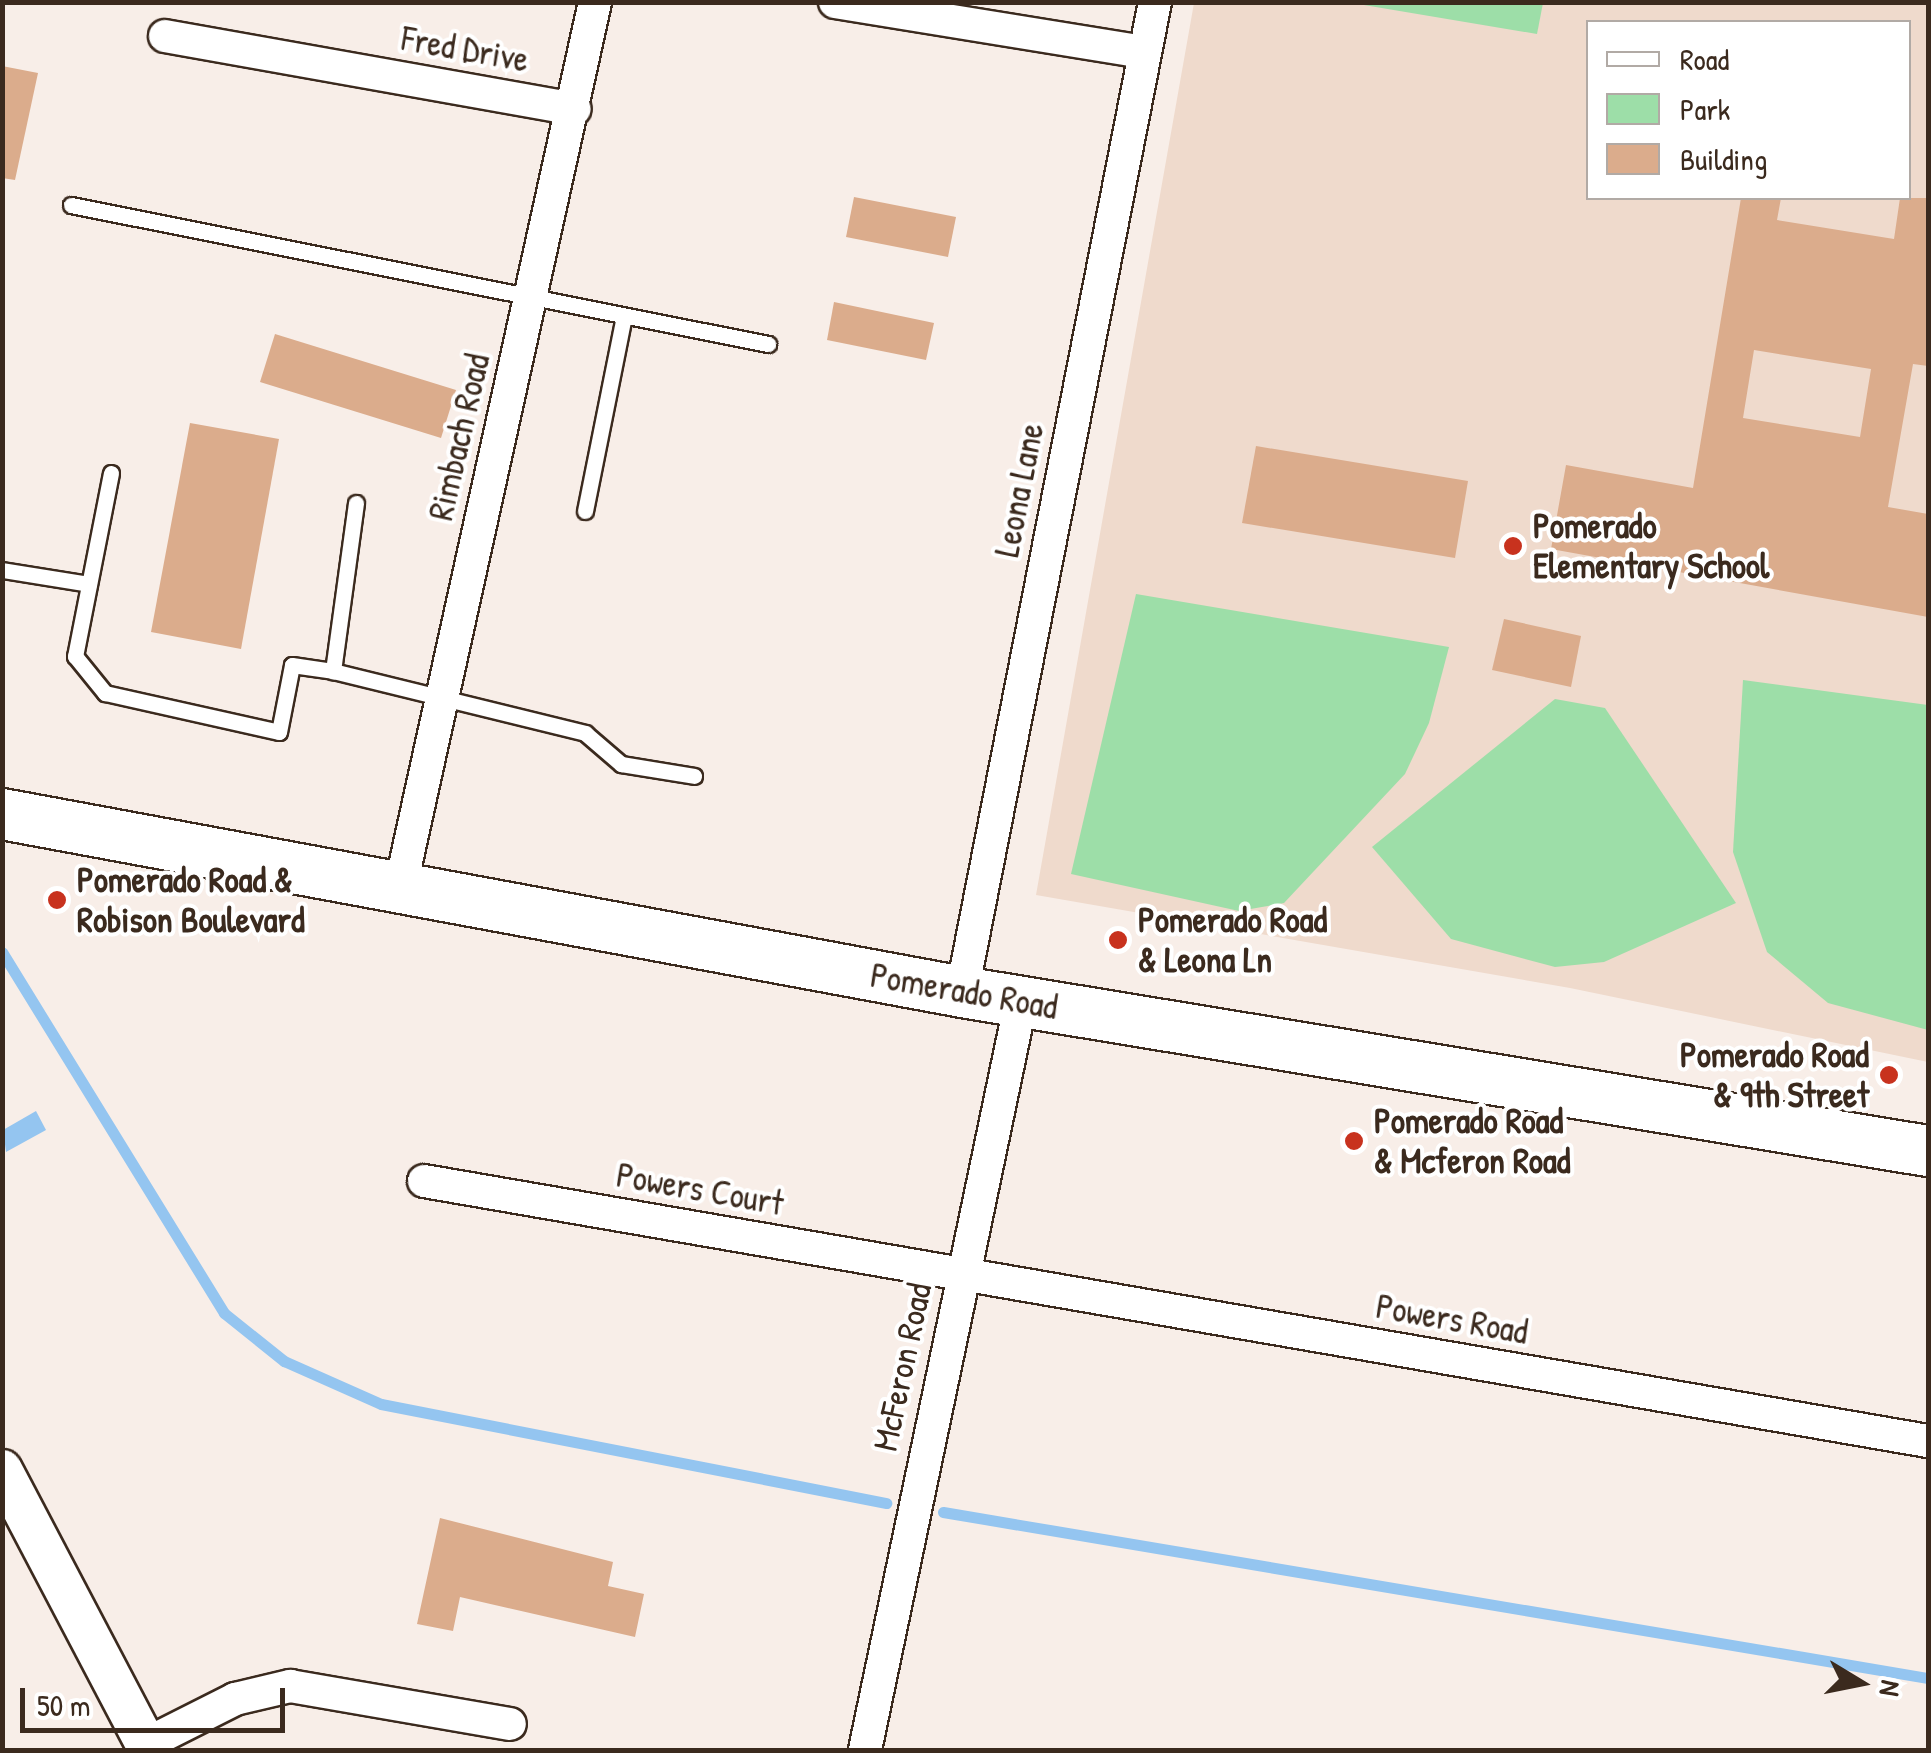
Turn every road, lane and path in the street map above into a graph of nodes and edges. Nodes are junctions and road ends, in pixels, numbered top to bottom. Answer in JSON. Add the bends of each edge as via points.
{"nodes":[{"id":1,"x":595,"y":2,"type":"edge"},
{"id":2,"x":835,"y":2,"type":"edge"},
{"id":3,"x":1155,"y":2,"type":"edge"},
{"id":4,"x":165,"y":36,"type":"dead end"},
{"id":5,"x":1144,"y":52,"type":"junction"},
{"id":6,"x":575,"y":109,"type":"junction"},
{"id":7,"x":71,"y":205,"type":"dead end"},
{"id":8,"x":531,"y":298,"type":"junction"},
{"id":9,"x":624,"y":316,"type":"junction"},
{"id":10,"x":768,"y":344,"type":"dead end"},
{"id":11,"x":111,"y":472,"type":"dead end"},
{"id":12,"x":356,"y":503,"type":"dead end"},
{"id":13,"x":585,"y":511,"type":"dead end"},
{"id":14,"x":2,"y":570,"type":"edge"},
{"id":15,"x":89,"y":584,"type":"junction"},
{"id":16,"x":333,"y":671,"type":"junction"},
{"id":17,"x":442,"y":701,"type":"junction"},
{"id":18,"x":694,"y":776,"type":"dead end"},
{"id":19,"x":2,"y":814,"type":"edge"},
{"id":20,"x":400,"y":889,"type":"junction"},
{"id":21,"x":962,"y":992,"type":"junction"},
{"id":22,"x":1021,"y":1001,"type":"junction"},
{"id":23,"x":1928,"y":1151,"type":"edge"},
{"id":24,"x":424,"y":1181,"type":"dead end"},
{"id":25,"x":962,"y":1276,"type":"junction"},
{"id":26,"x":1928,"y":1441,"type":"edge"},
{"id":27,"x":2,"y":1470,"type":"edge"},
{"id":28,"x":510,"y":1724,"type":"dead end"},
{"id":29,"x":147,"y":1748,"type":"edge"},
{"id":30,"x":864,"y":1750,"type":"edge"}],
"edges":[{"from":1,"to":6,"type":"street","name":"Rimbach Road"},
{"from":2,"to":5,"type":"street"},
{"from":3,"to":5,"type":"street","name":"Leona Lane"},
{"from":4,"to":6,"type":"street","name":"Fred Drive"},
{"from":5,"to":21,"type":"street","name":"Leona Lane"},
{"from":6,"to":8,"type":"street","name":"Rimbach Road"},
{"from":7,"to":8,"type":"lane"},
{"from":8,"to":9,"type":"lane"},
{"from":8,"to":17,"type":"street","name":"Rimbach Road"},
{"from":9,"to":10,"type":"lane"},
{"from":9,"to":13,"type":"lane"},
{"from":11,"to":15,"type":"lane"},
{"from":12,"to":16,"type":"lane"},
{"from":14,"to":15,"type":"lane"},
{"from":15,"to":16,"type":"lane","via":[[75,656],[105,693],[279,732],[292,665]]},
{"from":16,"to":17,"type":"lane"},
{"from":17,"to":18,"type":"lane","via":[[585,733],[622,764]]},
{"from":17,"to":20,"type":"street","name":"Rimbach Road"},
{"from":19,"to":20,"type":"main road","name":"Pomerado Road"},
{"from":20,"to":21,"type":"main road","name":"Pomerado Road"},
{"from":21,"to":22,"type":"main road","name":"Pomerado Road"},
{"from":22,"to":23,"type":"main road","name":"Pomerado Road"},
{"from":22,"to":25,"type":"street","name":"McFeron Road"},
{"from":24,"to":25,"type":"street","name":"Powers Court"},
{"from":25,"to":26,"type":"street","name":"Powers Road"},
{"from":25,"to":30,"type":"street","name":"McFeron Road"},
{"from":27,"to":29,"type":"street"},
{"from":28,"to":29,"type":"street","via":[[290,1686],[235,1699]]}]}
